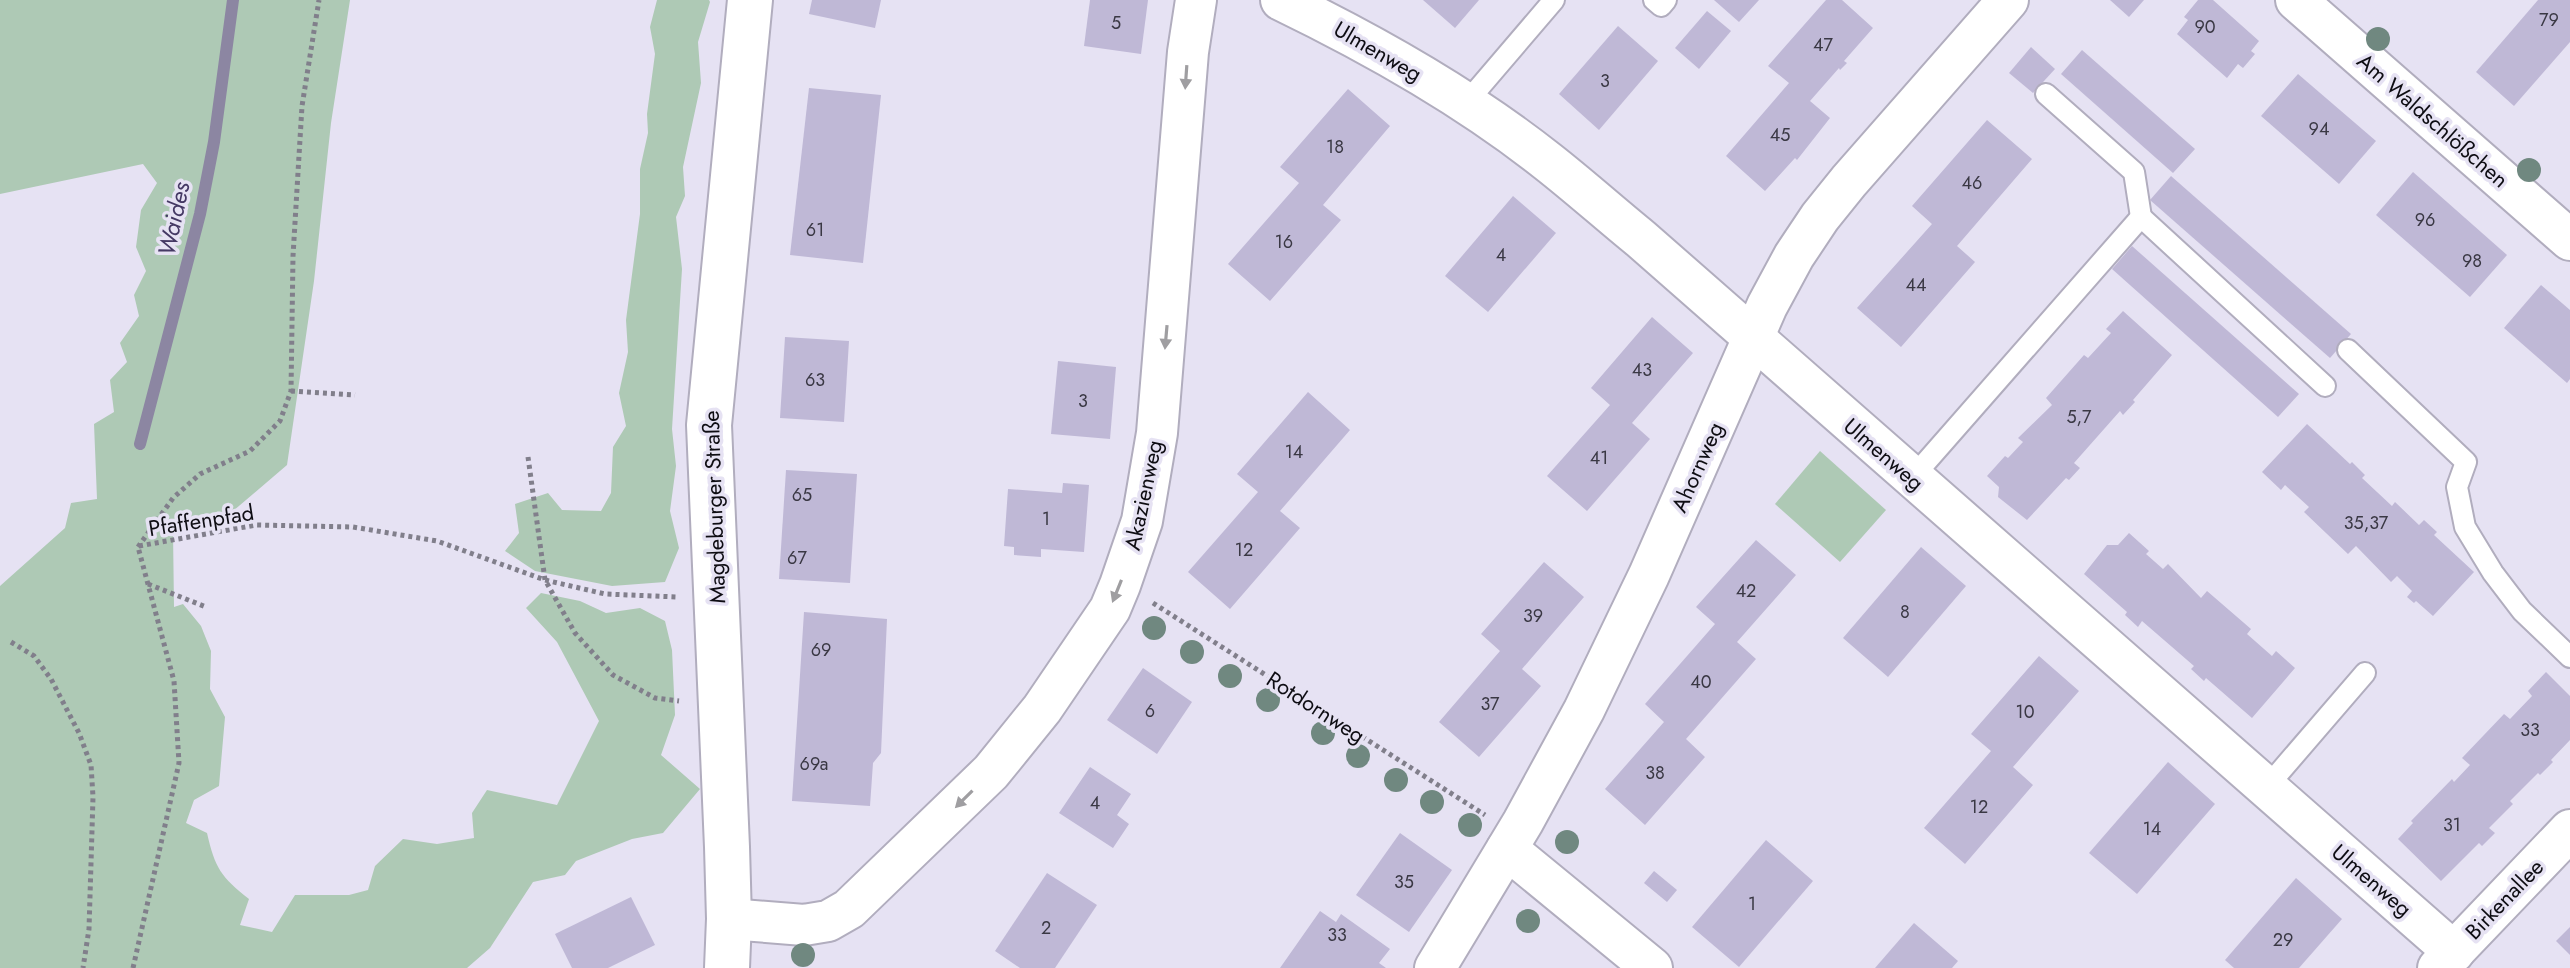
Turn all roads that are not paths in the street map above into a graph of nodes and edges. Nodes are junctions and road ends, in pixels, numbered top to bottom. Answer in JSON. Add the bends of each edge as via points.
{"nodes":[{"id":1,"x":750,"y":0,"type":"edge"},
{"id":2,"x":1196,"y":0,"type":"edge"},
{"id":3,"x":1281,"y":0,"type":"edge"},
{"id":4,"x":1554,"y":0,"type":"edge"},
{"id":5,"x":1654,"y":0,"type":"edge"},
{"id":6,"x":1666,"y":0,"type":"edge"},
{"id":7,"x":2008,"y":0,"type":"edge"},
{"id":8,"x":2296,"y":0,"type":"edge"},
{"id":9,"x":2046,"y":94,"type":"dead end"},
{"id":10,"x":1466,"y":103,"type":"junction"},
{"id":11,"x":2141,"y":217,"type":"junction"},
{"id":12,"x":2570,"y":240,"type":"edge"},
{"id":13,"x":1753,"y":339,"type":"junction"},
{"id":14,"x":2348,"y":350,"type":"dead end"},
{"id":15,"x":2325,"y":386,"type":"dead end"},
{"id":16,"x":1912,"y":478,"type":"junction"},
{"id":17,"x":2570,"y":657,"type":"edge"},
{"id":18,"x":2365,"y":673,"type":"dead end"},
{"id":19,"x":2266,"y":788,"type":"junction"},
{"id":20,"x":2570,"y":830,"type":"edge"},
{"id":21,"x":1501,"y":835,"type":"junction"},
{"id":22,"x":729,"y":919,"type":"junction"},
{"id":23,"x":2446,"y":960,"type":"edge"},
{"id":24,"x":727,"y":968,"type":"edge"},
{"id":25,"x":1435,"y":968,"type":"edge"},
{"id":26,"x":1652,"y":968,"type":"edge"}],
"edges":[{"from":1,"to":22,"type":"main road","name":"Magdeburger Straße","via":[[709,425]]},
{"from":2,"to":22,"type":"street","name":"Akazienweg","one_way":true,"via":[[1157,433],[1142,521],[1110,609],[1042,709],[991,772],[849,909],[828,921],[804,925]]},
{"from":3,"to":10,"type":"street","name":"Ulmenweg"},
{"from":4,"to":10,"type":"lane"},
{"from":5,"to":6,"type":"lane","via":[[1661,6]]},
{"from":7,"to":13,"type":"street","name":"Ahornweg","via":[[1820,217],[1794,256]]},
{"from":8,"to":12,"type":"street","name":"Am Waldschlößchen"},
{"from":9,"to":11,"type":"lane","via":[[2134,172]]},
{"from":10,"to":13,"type":"street","name":"Ulmenweg","via":[[1545,159]]},
{"from":11,"to":15,"type":"lane"},
{"from":11,"to":16,"type":"lane"},
{"from":13,"to":16,"type":"street","name":"Ulmenweg"},
{"from":13,"to":21,"type":"street","name":"Ahornweg","via":[[1584,710]]},
{"from":14,"to":17,"type":"lane","via":[[2466,462],[2457,487],[2465,527],[2522,611]]},
{"from":16,"to":19,"type":"street","name":"Ulmenweg"},
{"from":18,"to":19,"type":"lane"},
{"from":19,"to":23,"type":"street","name":"Ulmenweg"},
{"from":20,"to":23,"type":"street","name":"Birkenallee"},
{"from":21,"to":25,"type":"street","name":"Ahornweg"},
{"from":21,"to":26,"type":"street"},
{"from":22,"to":24,"type":"main road","name":"Magdeburger Straße"}]}
